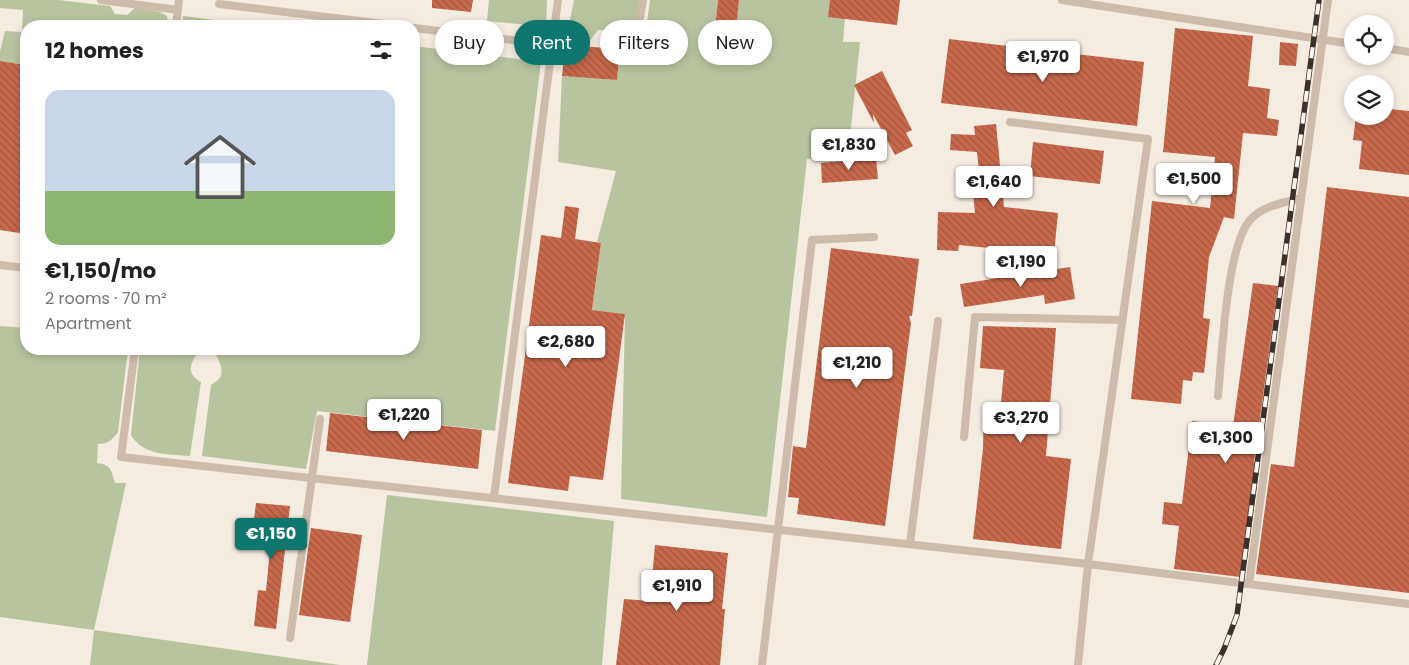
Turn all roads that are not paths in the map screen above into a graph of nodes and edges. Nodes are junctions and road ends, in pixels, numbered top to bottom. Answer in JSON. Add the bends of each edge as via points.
{"nodes":[{"id":1,"x":101,"y":0,"type":"edge"},
{"id":2,"x":179,"y":0,"type":"edge"},
{"id":3,"x":558,"y":0,"type":"edge"},
{"id":4,"x":643,"y":0,"type":"edge"},
{"id":5,"x":1062,"y":0,"type":"edge"},
{"id":6,"x":1328,"y":0,"type":"edge"},
{"id":7,"x":219,"y":4,"type":"dead end"},
{"id":8,"x":178,"y":10,"type":"junction"},
{"id":9,"x":177,"y":20,"type":"edge"},
{"id":10,"x":351,"y":20,"type":"edge"},
{"id":11,"x":556,"y":20,"type":"edge"},
{"id":12,"x":640,"y":20,"type":"edge"},
{"id":13,"x":420,"y":29,"type":"edge"},
{"id":14,"x":514,"y":40,"type":"edge"},
{"id":15,"x":1323,"y":40,"type":"junction"},
{"id":16,"x":1344,"y":43,"type":"edge"},
{"id":17,"x":1394,"y":50,"type":"edge"},
{"id":18,"x":1409,"y":52,"type":"edge"},
{"id":19,"x":550,"y":65,"type":"edge"},
{"id":20,"x":1010,"y":122,"type":"dead end"},
{"id":21,"x":1301,"y":198,"type":"junction"},
{"id":22,"x":874,"y":237,"type":"dead end"},
{"id":23,"x":0,"y":265,"type":"edge"},
{"id":24,"x":20,"y":267,"type":"edge"},
{"id":25,"x":1122,"y":320,"type":"junction"},
{"id":26,"x":938,"y":321,"type":"dead end"},
{"id":27,"x":134,"y":355,"type":"edge"},
{"id":28,"x":1218,"y":396,"type":"dead end"},
{"id":29,"x":320,"y":419,"type":"dead end"},
{"id":30,"x":964,"y":437,"type":"dead end"},
{"id":31,"x":312,"y":478,"type":"junction"},
{"id":32,"x":494,"y":497,"type":"junction"},
{"id":33,"x":778,"y":530,"type":"junction"},
{"id":34,"x":910,"y":544,"type":"junction"},
{"id":35,"x":1088,"y":564,"type":"junction"},
{"id":36,"x":1249,"y":584,"type":"junction"},
{"id":37,"x":1409,"y":604,"type":"edge"},
{"id":38,"x":290,"y":638,"type":"dead end"},
{"id":39,"x":762,"y":665,"type":"edge"},
{"id":40,"x":1078,"y":665,"type":"edge"}],
"edges":[{"from":1,"to":8,"type":"lane"},
{"from":2,"to":8,"type":"lane"},
{"from":3,"to":11,"type":"lane"},
{"from":4,"to":12,"type":"lane"},
{"from":5,"to":15,"type":"lane"},
{"from":6,"to":15,"type":"lane"},
{"from":7,"to":10,"type":"lane"},
{"from":8,"to":9,"type":"lane"},
{"from":13,"to":14,"type":"lane"},
{"from":15,"to":16,"type":"lane"},
{"from":15,"to":21,"type":"lane"},
{"from":17,"to":18,"type":"lane"},
{"from":19,"to":32,"type":"lane"},
{"from":20,"to":25,"type":"lane","via":[[1148,139]]},
{"from":21,"to":28,"type":"lane","via":[[1268,207],[1251,218],[1240,236],[1231,270]]},
{"from":21,"to":36,"type":"lane"},
{"from":22,"to":33,"type":"lane","via":[[812,240]]},
{"from":23,"to":24,"type":"lane"},
{"from":25,"to":30,"type":"lane","via":[[975,317]]},
{"from":25,"to":35,"type":"lane"},
{"from":26,"to":34,"type":"lane"},
{"from":27,"to":31,"type":"lane","via":[[121,457]]},
{"from":29,"to":31,"type":"lane"},
{"from":31,"to":32,"type":"lane"},
{"from":31,"to":38,"type":"lane"},
{"from":32,"to":33,"type":"lane"},
{"from":33,"to":34,"type":"lane"},
{"from":33,"to":39,"type":"lane"},
{"from":34,"to":35,"type":"lane"},
{"from":35,"to":36,"type":"lane"},
{"from":35,"to":40,"type":"lane"},
{"from":36,"to":37,"type":"lane"}]}
